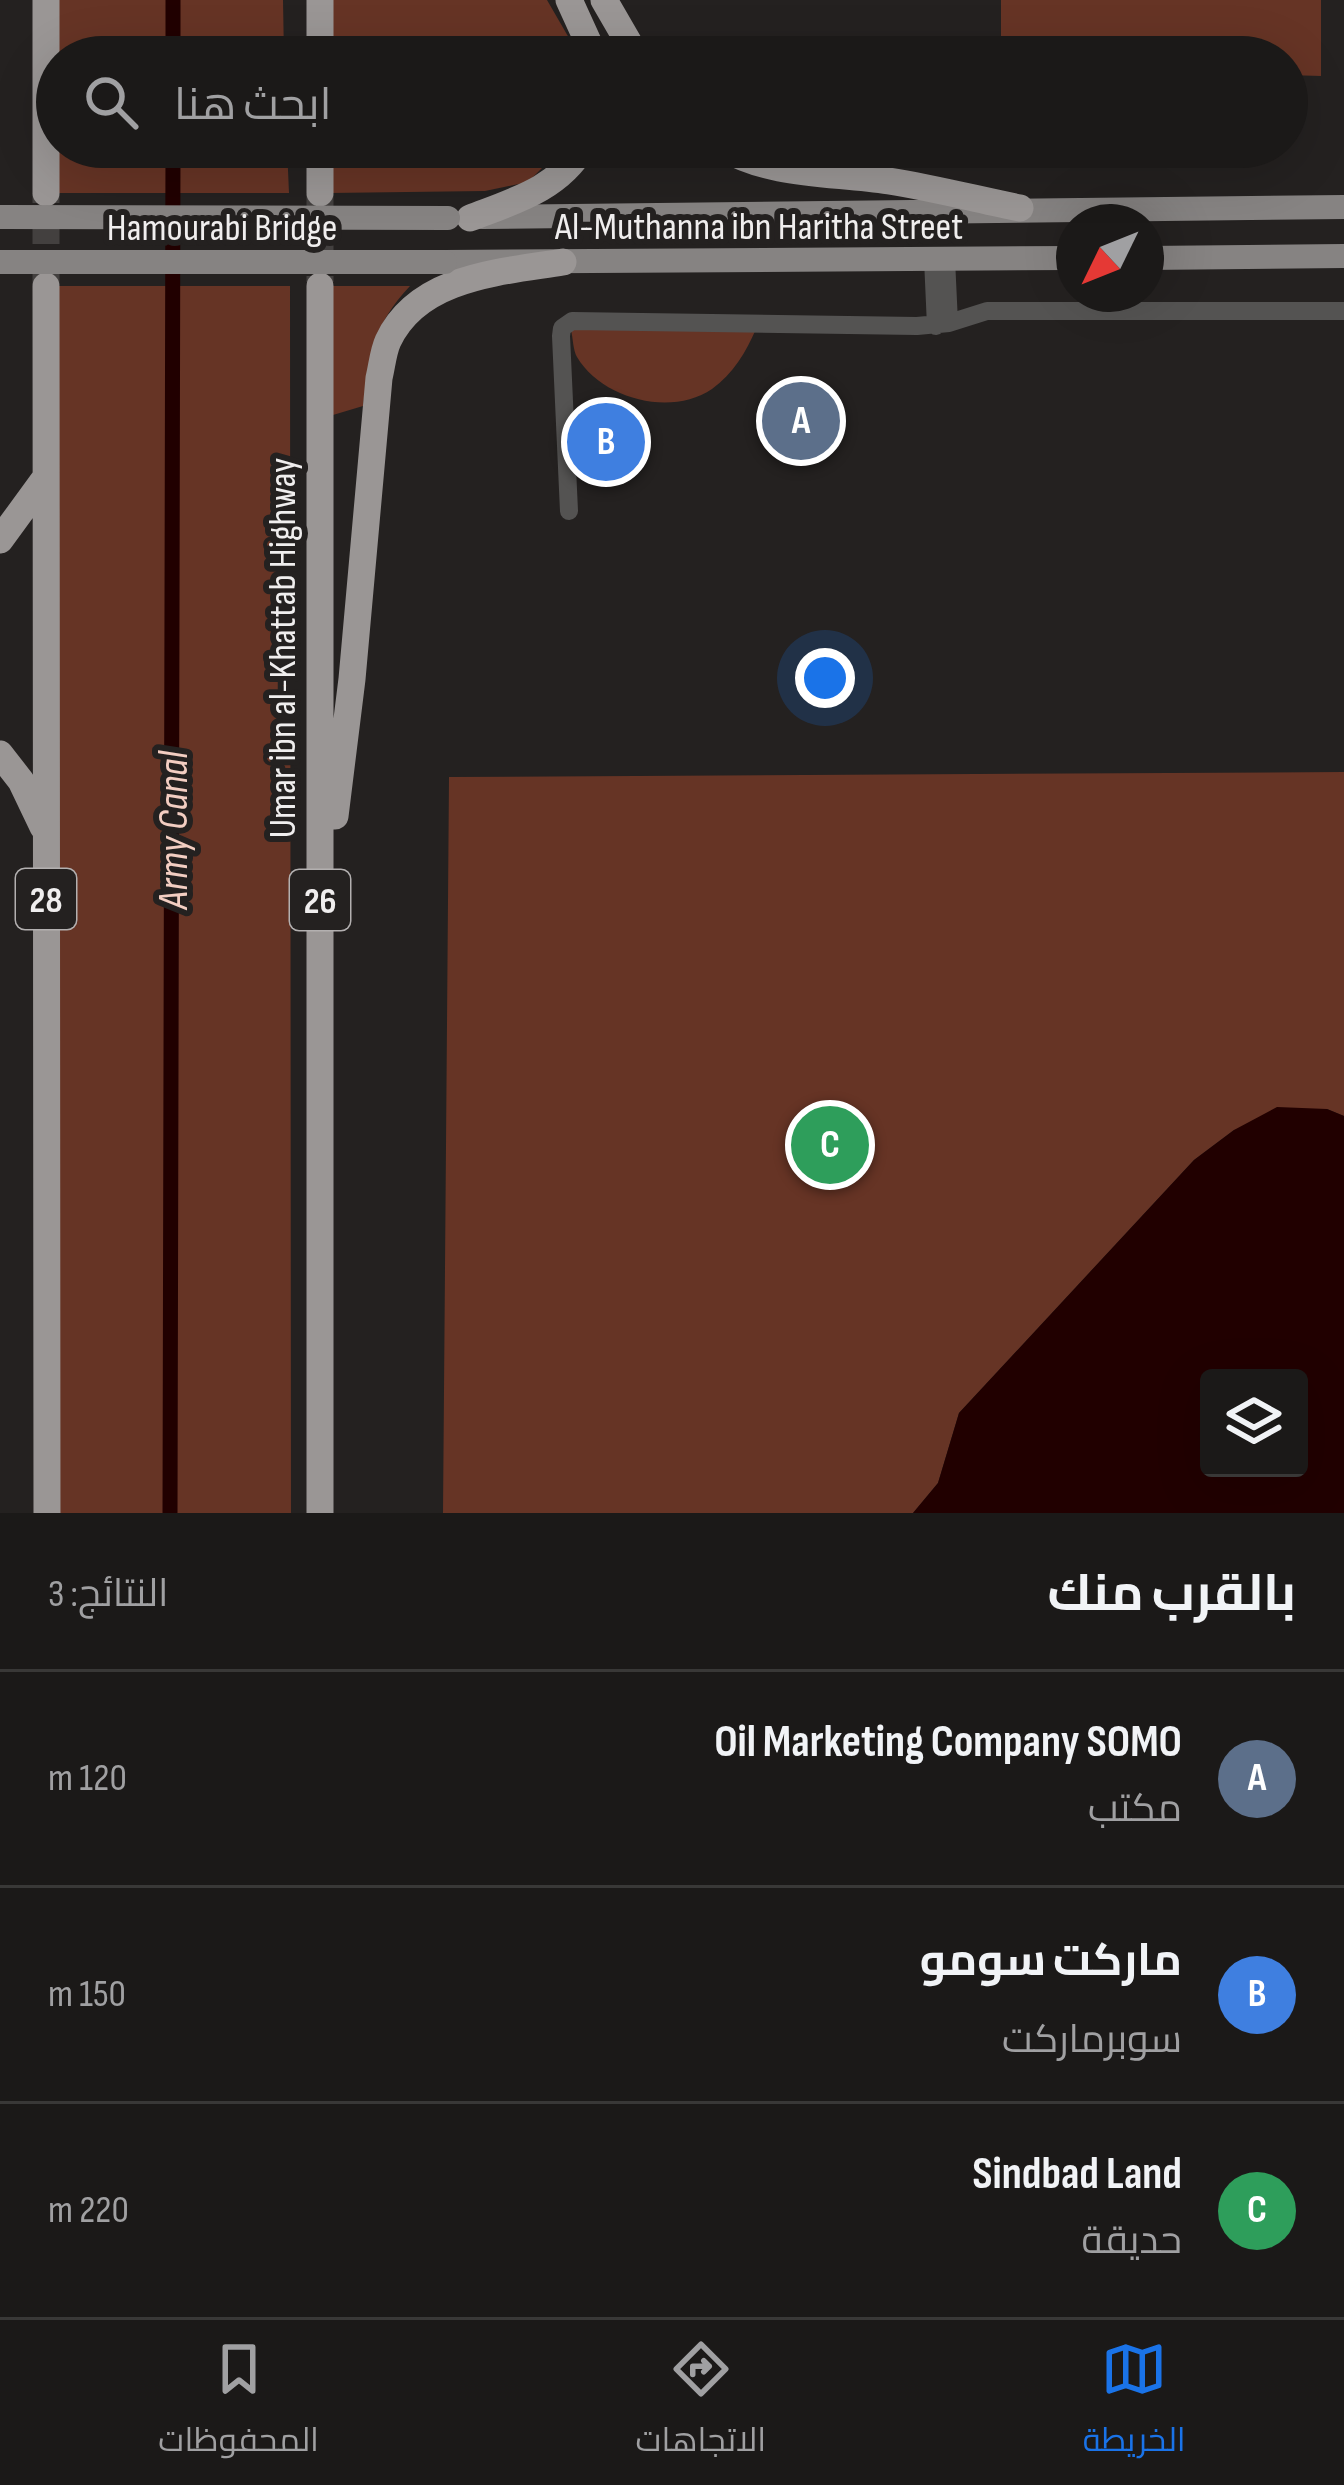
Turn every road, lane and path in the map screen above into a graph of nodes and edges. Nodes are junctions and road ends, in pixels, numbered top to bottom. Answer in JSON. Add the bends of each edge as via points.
{"nodes":[{"id":1,"x":28,"y":0,"type":"edge"},
{"id":2,"x":46,"y":0,"type":"edge"},
{"id":3,"x":320,"y":0,"type":"edge"},
{"id":4,"x":569,"y":0,"type":"edge"},
{"id":5,"x":604,"y":0,"type":"edge"},
{"id":6,"x":40,"y":36,"type":"edge"},
{"id":7,"x":46,"y":36,"type":"edge"},
{"id":8,"x":320,"y":36,"type":"edge"},
{"id":9,"x":585,"y":36,"type":"edge"},
{"id":10,"x":625,"y":36,"type":"edge"},
{"id":11,"x":46,"y":168,"type":"edge"},
{"id":12,"x":320,"y":168,"type":"edge"},
{"id":13,"x":568,"y":168,"type":"edge"},
{"id":14,"x":782,"y":168,"type":"edge"},
{"id":15,"x":320,"y":193,"type":"tunnel mouth"},
{"id":16,"x":46,"y":194,"type":"tunnel mouth"},
{"id":17,"x":1344,"y":207,"type":"edge"},
{"id":18,"x":1020,"y":208,"type":"junction"},
{"id":19,"x":0,"y":217,"type":"edge"},
{"id":20,"x":459,"y":218,"type":"junction"},
{"id":21,"x":1344,"y":256,"type":"edge"},
{"id":22,"x":1056,"y":258,"type":"edge"},
{"id":23,"x":1164,"y":258,"type":"edge"},
{"id":24,"x":939,"y":259,"type":"junction"},
{"id":25,"x":0,"y":262,"type":"edge"},
{"id":26,"x":445,"y":262,"type":"joint"},
{"id":27,"x":562,"y":262,"type":"junction"},
{"id":28,"x":46,"y":286,"type":"tunnel mouth"},
{"id":29,"x":320,"y":286,"type":"tunnel mouth"},
{"id":30,"x":1344,"y":311,"type":"edge"},
{"id":31,"x":942,"y":325,"type":"junction"},
{"id":32,"x":46,"y":477,"type":"junction"},
{"id":33,"x":569,"y":511,"type":"dead end"},
{"id":34,"x":0,"y":540,"type":"edge"},
{"id":35,"x":0,"y":754,"type":"edge"},
{"id":36,"x":46,"y":834,"type":"junction"},
{"id":37,"x":320,"y":933,"type":"junction"},
{"id":38,"x":47,"y":1513,"type":"edge"},
{"id":39,"x":320,"y":1513,"type":"edge"}],
"edges":[{"from":1,"to":6,"type":"highway"},
{"from":2,"to":7,"type":"highway"},
{"from":3,"to":8,"type":"highway"},
{"from":4,"to":9,"type":"highway"},
{"from":5,"to":10,"type":"highway"},
{"from":11,"to":16,"type":"highway"},
{"from":12,"to":15,"type":"highway"},
{"from":13,"to":20,"type":"highway","via":[[541,190]]},
{"from":14,"to":18,"type":"highway"},
{"from":17,"to":18,"type":"main road","name":"Al-Muthanna ibn Haritha Street"},
{"from":18,"to":20,"type":"main road","name":"Al-Muthanna ibn Haritha Street"},
{"from":19,"to":20,"type":"main road","name":"Hamourabi Bridge","bridge":true},
{"from":21,"to":23,"type":"main road"},
{"from":22,"to":24,"type":"main road","name":"Al-Muthanna ibn Haritha Street"},
{"from":24,"to":27,"type":"main road","name":"Al-Muthanna ibn Haritha Street"},
{"from":24,"to":31,"type":"street"},
{"from":25,"to":26,"type":"main road","name":"Hamourabi Bridge","bridge":true},
{"from":26,"to":27,"type":"main road","name":"Al-Muthanna ibn Haritha Street"},
{"from":27,"to":37,"type":"highway","via":[[469,278],[428,298],[387,344]]},
{"from":28,"to":32,"type":"highway","number":"28"},
{"from":29,"to":37,"type":"highway","name":"Umar ibn al-Khattab Highway","number":"26"},
{"from":30,"to":31,"type":"street","via":[[986,311]]},
{"from":31,"to":33,"type":"street","via":[[568,322],[561,336]]},
{"from":32,"to":34,"type":"highway"},
{"from":32,"to":36,"type":"highway","number":"28"},
{"from":35,"to":36,"type":"highway"},
{"from":36,"to":38,"type":"highway","number":"28"},
{"from":37,"to":39,"type":"highway","name":"Umar ibn al-Khattab Highway","number":"26"}]}
